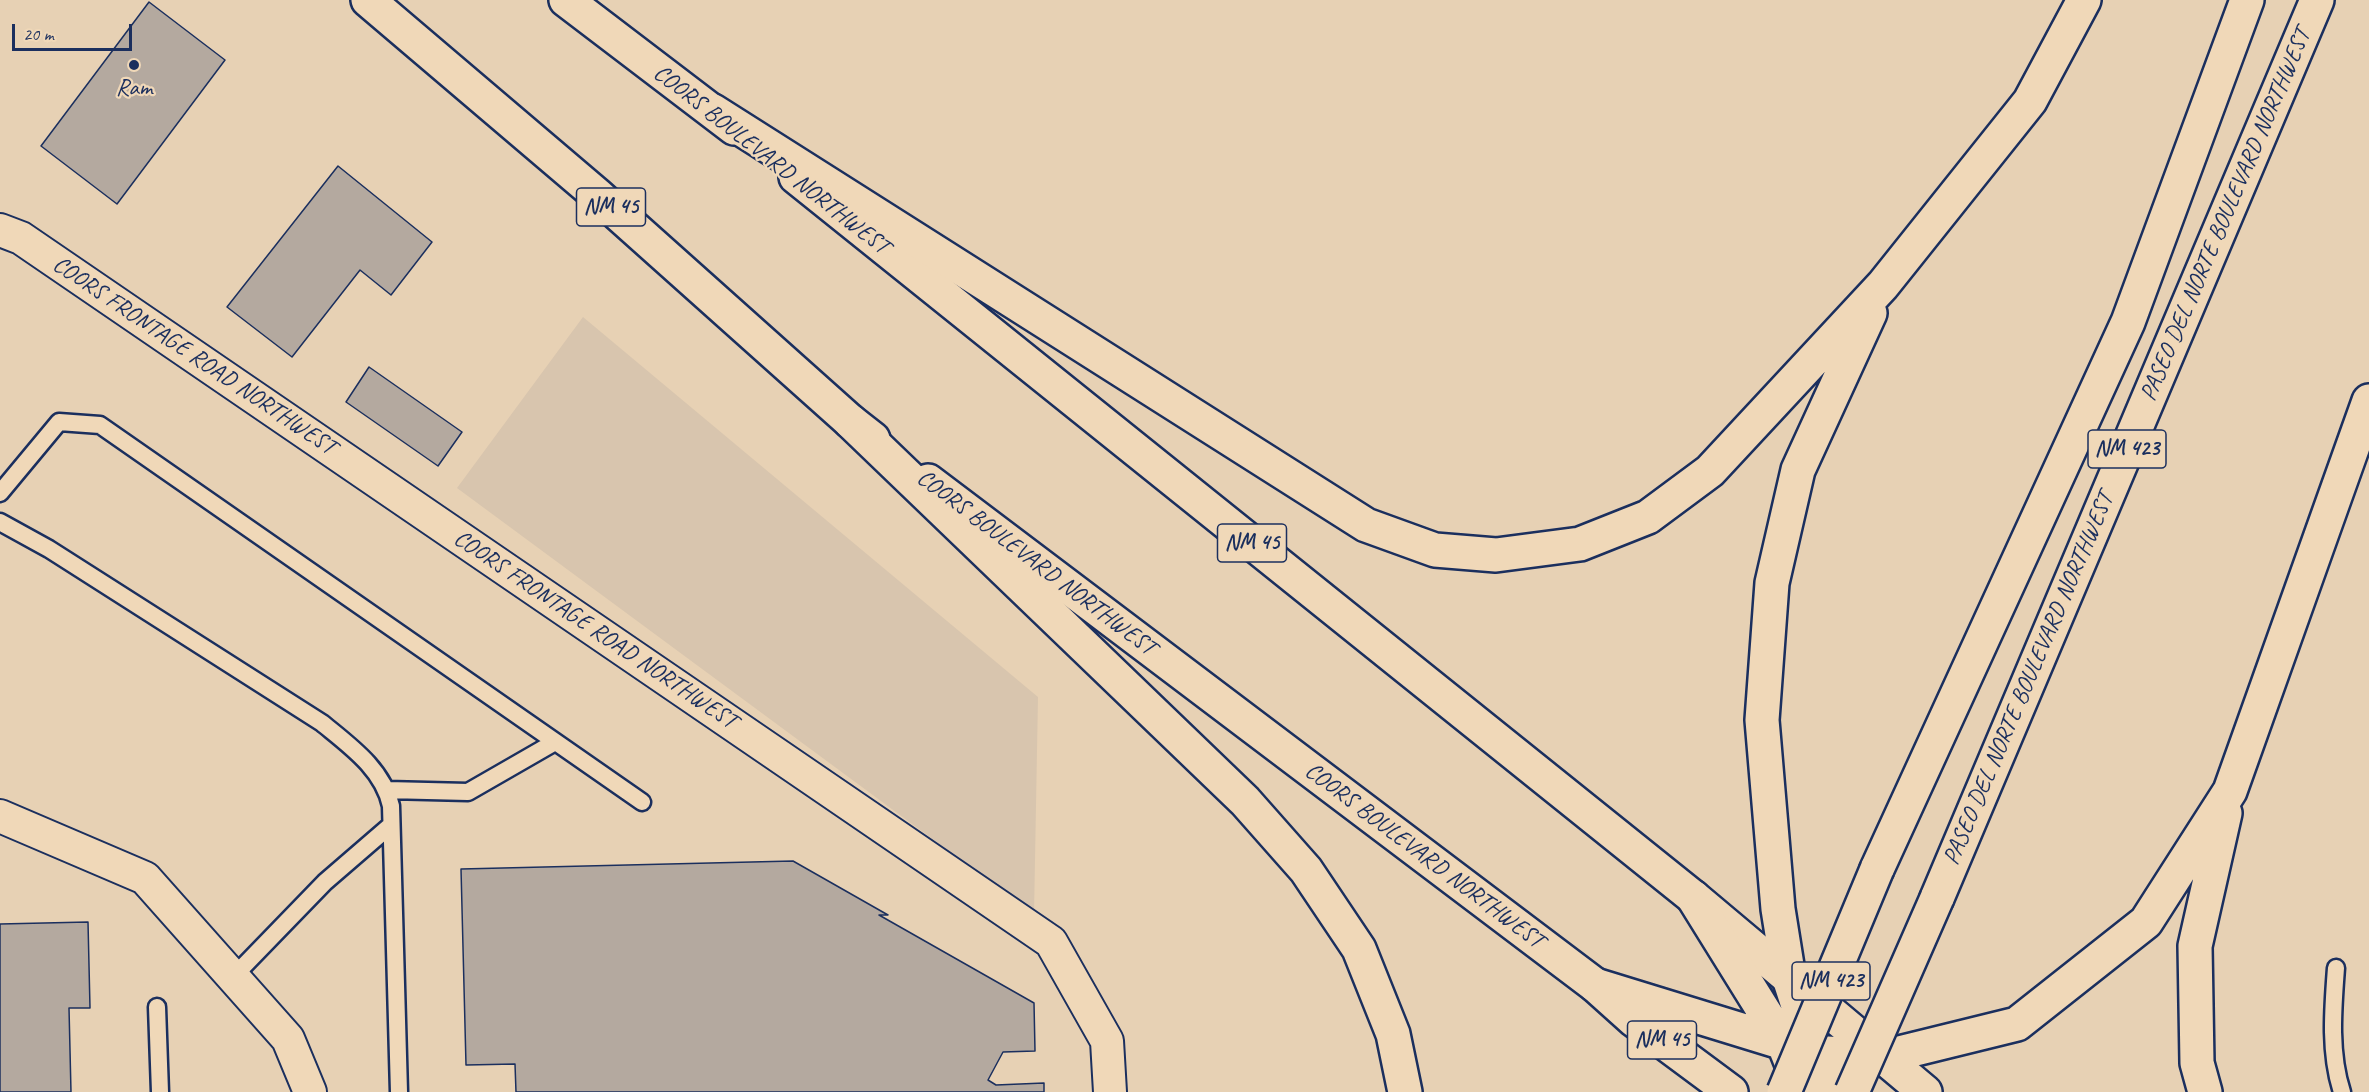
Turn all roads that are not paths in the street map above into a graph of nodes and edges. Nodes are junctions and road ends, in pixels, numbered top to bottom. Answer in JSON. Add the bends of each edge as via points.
{"nodes":[{"id":1,"x":368,"y":0,"type":"edge"},
{"id":2,"x":566,"y":0,"type":"edge"},
{"id":3,"x":2084,"y":0,"type":"edge"},
{"id":4,"x":2247,"y":0,"type":"edge"},
{"id":5,"x":2317,"y":0,"type":"edge"},
{"id":6,"x":713,"y":111,"type":"junction"},
{"id":7,"x":0,"y":230,"type":"edge"},
{"id":8,"x":1883,"y":285,"type":"junction"},
{"id":9,"x":2369,"y":400,"type":"edge"},
{"id":10,"x":849,"y":422,"type":"junction"},
{"id":11,"x":0,"y":493,"type":"edge"},
{"id":12,"x":0,"y":522,"type":"edge"},
{"id":13,"x":555,"y":742,"type":"junction"},
{"id":14,"x":387,"y":790,"type":"junction"},
{"id":15,"x":2230,"y":791,"type":"junction"},
{"id":16,"x":642,"y":802,"type":"dead end"},
{"id":17,"x":0,"y":816,"type":"edge"},
{"id":18,"x":391,"y":825,"type":"junction"},
{"id":19,"x":1693,"y":897,"type":"junction"},
{"id":20,"x":2336,"y":968,"type":"dead end"},
{"id":21,"x":233,"y":977,"type":"junction"},
{"id":22,"x":1790,"y":978,"type":"junction"},
{"id":23,"x":1595,"y":985,"type":"junction"},
{"id":24,"x":157,"y":1007,"type":"dead end"},
{"id":25,"x":1798,"y":1047,"type":"junction"},
{"id":26,"x":1882,"y":1057,"type":"junction"},
{"id":27,"x":160,"y":1092,"type":"edge"},
{"id":28,"x":310,"y":1092,"type":"edge"},
{"id":29,"x":399,"y":1092,"type":"edge"},
{"id":30,"x":1110,"y":1092,"type":"edge"},
{"id":31,"x":1405,"y":1092,"type":"edge"},
{"id":32,"x":1731,"y":1092,"type":"edge"},
{"id":33,"x":1784,"y":1092,"type":"edge"},
{"id":34,"x":1803,"y":1092,"type":"edge"},
{"id":35,"x":1833,"y":1092,"type":"edge"},
{"id":36,"x":1852,"y":1092,"type":"edge"},
{"id":37,"x":1925,"y":1092,"type":"edge"},
{"id":38,"x":2205,"y":1092,"type":"edge"},
{"id":39,"x":2342,"y":1092,"type":"edge"}],
"edges":[{"from":1,"to":10,"type":"main road","name":"COORS BOULEVARD NORTHWEST","number":"NM 45","via":[[596,194]]},
{"from":2,"to":6,"type":"main road","name":"COORS BOULEVARD NORTHWEST","number":"NM 45"},
{"from":3,"to":8,"type":"main road","via":[[2030,101]]},
{"from":4,"to":33,"type":"main road","name":"PASEO DEL NORTE BOULEVARD NORTHWEST","number":"NM 423","bridge":true,"via":[[2128,322],[1877,869]]},
{"from":5,"to":36,"type":"main road","name":"PASEO DEL NORTE BOULEVARD NORTHWEST","number":"NM 423","bridge":true},
{"from":6,"to":8,"type":"main road","via":[[1366,525],[1435,550],[1496,555],[1580,544],[1648,517],[1710,471]]},
{"from":6,"to":19,"type":"main road","name":"COORS BOULEVARD NORTHWEST","number":"NM 45"},
{"from":7,"to":30,"type":"street","name":"COORS FRONTAGE ROAD NORTHWEST","via":[[21,238],[1051,942],[1107,1041]]},
{"from":8,"to":22,"type":"main road","via":[[1798,470],[1772,583],[1762,720],[1778,909]]},
{"from":9,"to":15,"type":"main road"},
{"from":10,"to":23,"type":"main road","name":"COORS BOULEVARD NORTHWEST","number":"NM 45"},
{"from":10,"to":31,"type":"main road","via":[[1245,801],[1306,870],[1359,949],[1393,1034]]},
{"from":11,"to":13,"type":"lane","via":[[59,422],[100,424]]},
{"from":12,"to":14,"type":"lane","via":[[49,549],[322,723],[361,754]]},
{"from":13,"to":14,"type":"lane","via":[[468,792]]},
{"from":13,"to":16,"type":"lane"},
{"from":14,"to":18,"type":"lane"},
{"from":15,"to":26,"type":"main road","via":[[2146,922],[2017,1024]]},
{"from":15,"to":38,"type":"main road","via":[[2195,946],[2197,1063]]},
{"from":17,"to":21,"type":"street","via":[[145,878]]},
{"from":18,"to":21,"type":"lane","via":[[325,882]]},
{"from":18,"to":29,"type":"lane"},
{"from":19,"to":22,"type":"main road","name":"COORS BOULEVARD NORTHWEST","number":"NM 45"},
{"from":19,"to":25,"type":"main road"},
{"from":20,"to":39,"type":"lane","via":[[2334,1046]]},
{"from":21,"to":28,"type":"street","via":[[288,1039]]},
{"from":22,"to":25,"type":"main road"},
{"from":22,"to":26,"type":"main road","name":"COORS BOULEVARD NORTHWEST","number":"NM 45"},
{"from":23,"to":25,"type":"main road"},
{"from":23,"to":32,"type":"main road","name":"COORS BOULEVARD NORTHWEST","number":"NM 45","via":[[1634,1020]]},
{"from":24,"to":27,"type":"lane"},
{"from":25,"to":26,"type":"main road"},
{"from":25,"to":34,"type":"main road"},
{"from":25,"to":35,"type":"main road"},
{"from":26,"to":37,"type":"main road","name":"COORS BOULEVARD NORTHWEST","number":"NM 45"}]}
